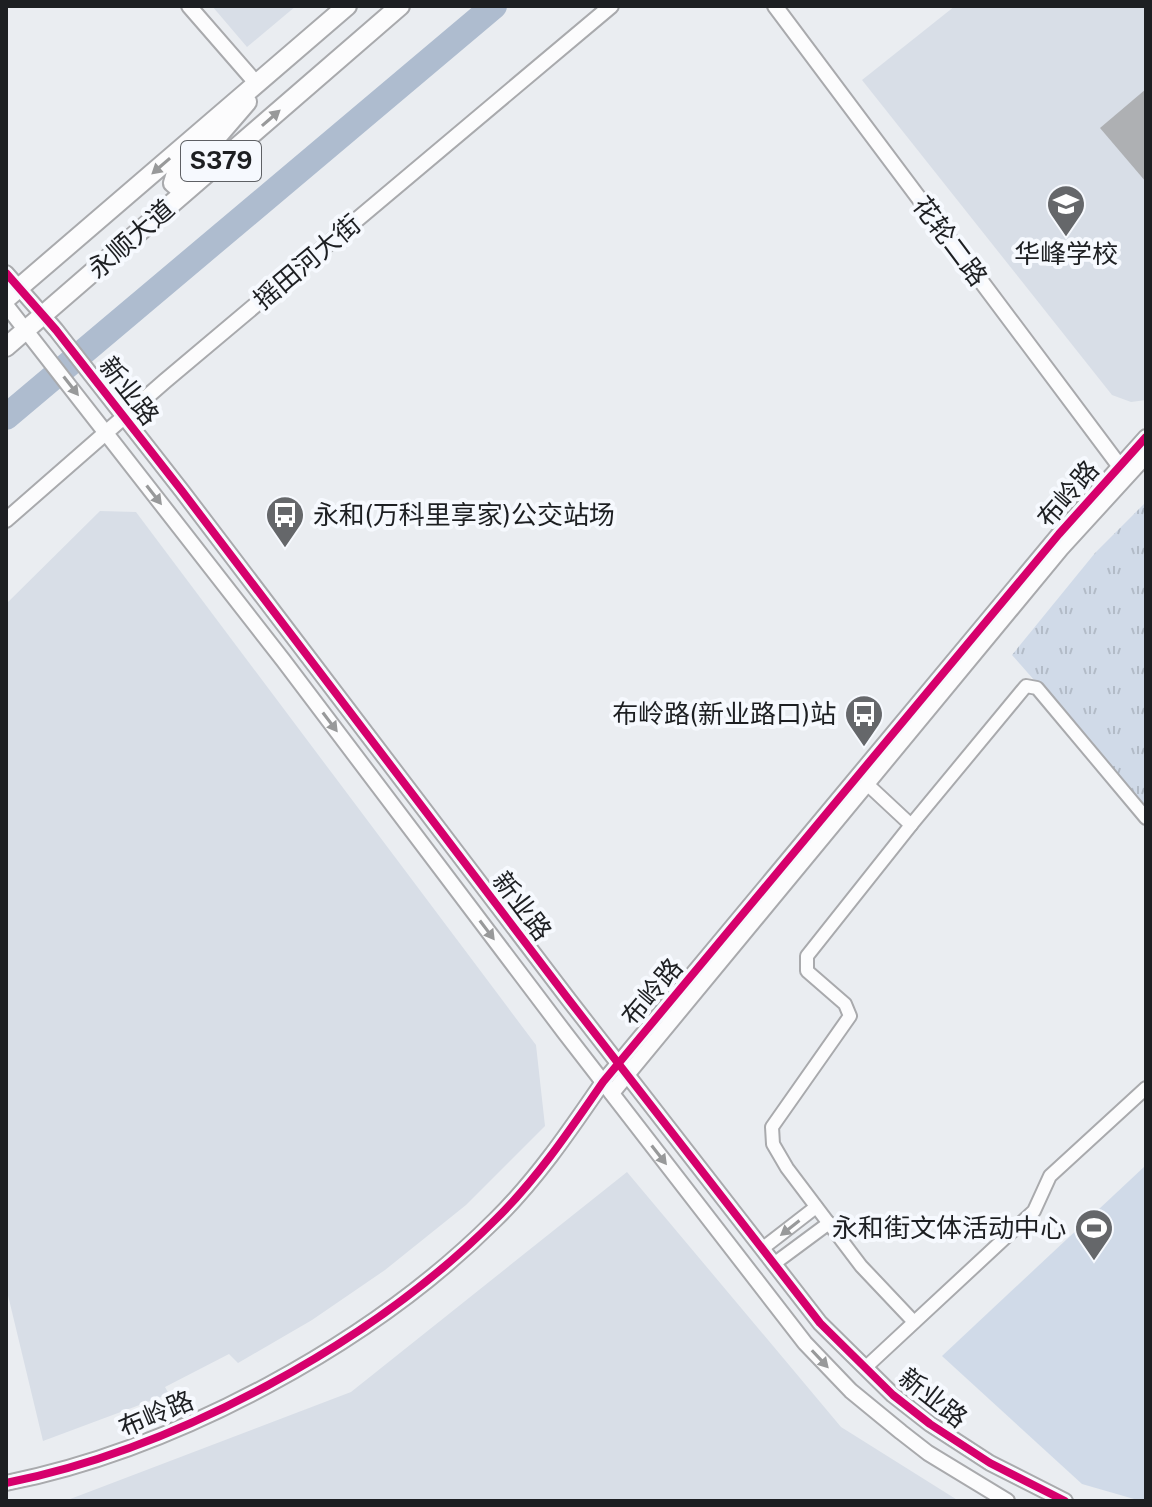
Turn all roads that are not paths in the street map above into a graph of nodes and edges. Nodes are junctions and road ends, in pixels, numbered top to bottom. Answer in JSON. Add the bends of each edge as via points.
{"nodes":[{"id":1,"x":189,"y":6,"type":"edge"},
{"id":2,"x":347,"y":6,"type":"edge"},
{"id":3,"x":400,"y":6,"type":"edge"},
{"id":4,"x":611,"y":6,"type":"edge"},
{"id":5,"x":775,"y":6,"type":"edge"},
{"id":6,"x":264,"y":77,"type":"junction"},
{"id":7,"x":195,"y":183,"type":"junction"},
{"id":8,"x":6,"y":273,"type":"edge"},
{"id":9,"x":12,"y":294,"type":"edge"},
{"id":10,"x":6,"y":305,"type":"edge"},
{"id":11,"x":42,"y":316,"type":"junction"},
{"id":12,"x":26,"y":329,"type":"junction"},
{"id":13,"x":6,"y":347,"type":"edge"},
{"id":14,"x":120,"y":412,"type":"junction"},
{"id":15,"x":104,"y":429,"type":"junction"},
{"id":16,"x":1146,"y":437,"type":"edge"},
{"id":17,"x":1146,"y":456,"type":"edge"},
{"id":18,"x":1123,"y":471,"type":"junction"},
{"id":19,"x":6,"y":520,"type":"edge"},
{"id":20,"x":867,"y":784,"type":"junction"},
{"id":21,"x":1146,"y":818,"type":"edge"},
{"id":22,"x":911,"y":825,"type":"junction"},
{"id":23,"x":623,"y":1070,"type":"junction"},
{"id":24,"x":607,"y":1087,"type":"junction"},
{"id":25,"x":1146,"y":1088,"type":"edge"},
{"id":26,"x":816,"y":1207,"type":"junction"},
{"id":27,"x":829,"y":1223,"type":"junction"},
{"id":28,"x":763,"y":1248,"type":"junction"},
{"id":29,"x":775,"y":1263,"type":"junction"},
{"id":30,"x":914,"y":1322,"type":"junction"},
{"id":31,"x":865,"y":1368,"type":"junction"},
{"id":32,"x":6,"y":1483,"type":"edge"},
{"id":33,"x":1007,"y":1501,"type":"edge"},
{"id":34,"x":1065,"y":1501,"type":"edge"}],
"edges":[{"from":1,"to":6,"type":"street"},
{"from":2,"to":6,"type":"main road","name":"永顺大道","number":"S379"},
{"from":7,"to":3,"type":"main road","name":"永顺大道","number":"S379","one_way":true},
{"from":4,"to":14,"type":"street","name":"摇田河大街"},
{"from":5,"to":18,"type":"street","name":"花轮二路"},
{"from":6,"to":7,"type":"main road","via":[[236,117],[176,173],[173,183],[180,189]]},
{"from":6,"to":9,"type":"main road","name":"永顺大道","number":"S379","one_way":true},
{"from":7,"to":11,"type":"main road","name":"永顺大道","number":"S379"},
{"from":8,"to":9,"type":"street","name":"新业路"},
{"from":9,"to":11,"type":"street","name":"新业路"},
{"from":10,"to":12,"type":"street","name":"新业路"},
{"from":11,"to":12,"type":"main road","name":"永顺大道","number":"S379"},
{"from":11,"to":14,"type":"street","name":"新业路"},
{"from":12,"to":13,"type":"main road","name":"永顺大道","number":"S379"},
{"from":12,"to":15,"type":"street","name":"新业路","one_way":true},
{"from":14,"to":15,"type":"street","name":"摇田河大街"},
{"from":14,"to":23,"type":"street","name":"新业路"},
{"from":15,"to":19,"type":"street","name":"摇田河大街"},
{"from":15,"to":24,"type":"street","name":"新业路","one_way":true},
{"from":16,"to":18,"type":"street","name":"布岭路"},
{"from":17,"to":18,"type":"street","name":"布岭路"},
{"from":18,"to":20,"type":"street","name":"布岭路"},
{"from":18,"to":23,"type":"street","name":"布岭路","via":[[1059,534]]},
{"from":20,"to":22,"type":"street"},
{"from":20,"to":23,"type":"street","name":"布岭路"},
{"from":21,"to":22,"type":"street","via":[[1037,688],[1026,686]]},
{"from":22,"to":26,"type":"street","via":[[807,956],[807,971],[845,1004],[850,1016],[772,1127],[773,1144]]},
{"from":23,"to":24,"type":"street","name":"布岭路"},
{"from":23,"to":28,"type":"street","name":"新业路"},
{"from":24,"to":32,"type":"street","name":"布岭路","via":[[497,1219],[443,1269],[336,1347],[130,1448]]},
{"from":24,"to":33,"type":"street","name":"新业路","one_way":true,"via":[[827,1367],[928,1453]]},
{"from":25,"to":30,"type":"street","via":[[1050,1176],[1034,1211]]},
{"from":26,"to":27,"type":"street"},
{"from":26,"to":28,"type":"street","one_way":true},
{"from":27,"to":29,"type":"street"},
{"from":27,"to":30,"type":"street"},
{"from":28,"to":29,"type":"street","name":"新业路"},
{"from":29,"to":31,"type":"street","name":"新业路","via":[[820,1323]]},
{"from":30,"to":31,"type":"street"},
{"from":31,"to":34,"type":"street","name":"新业路","via":[[959,1444]]}]}
